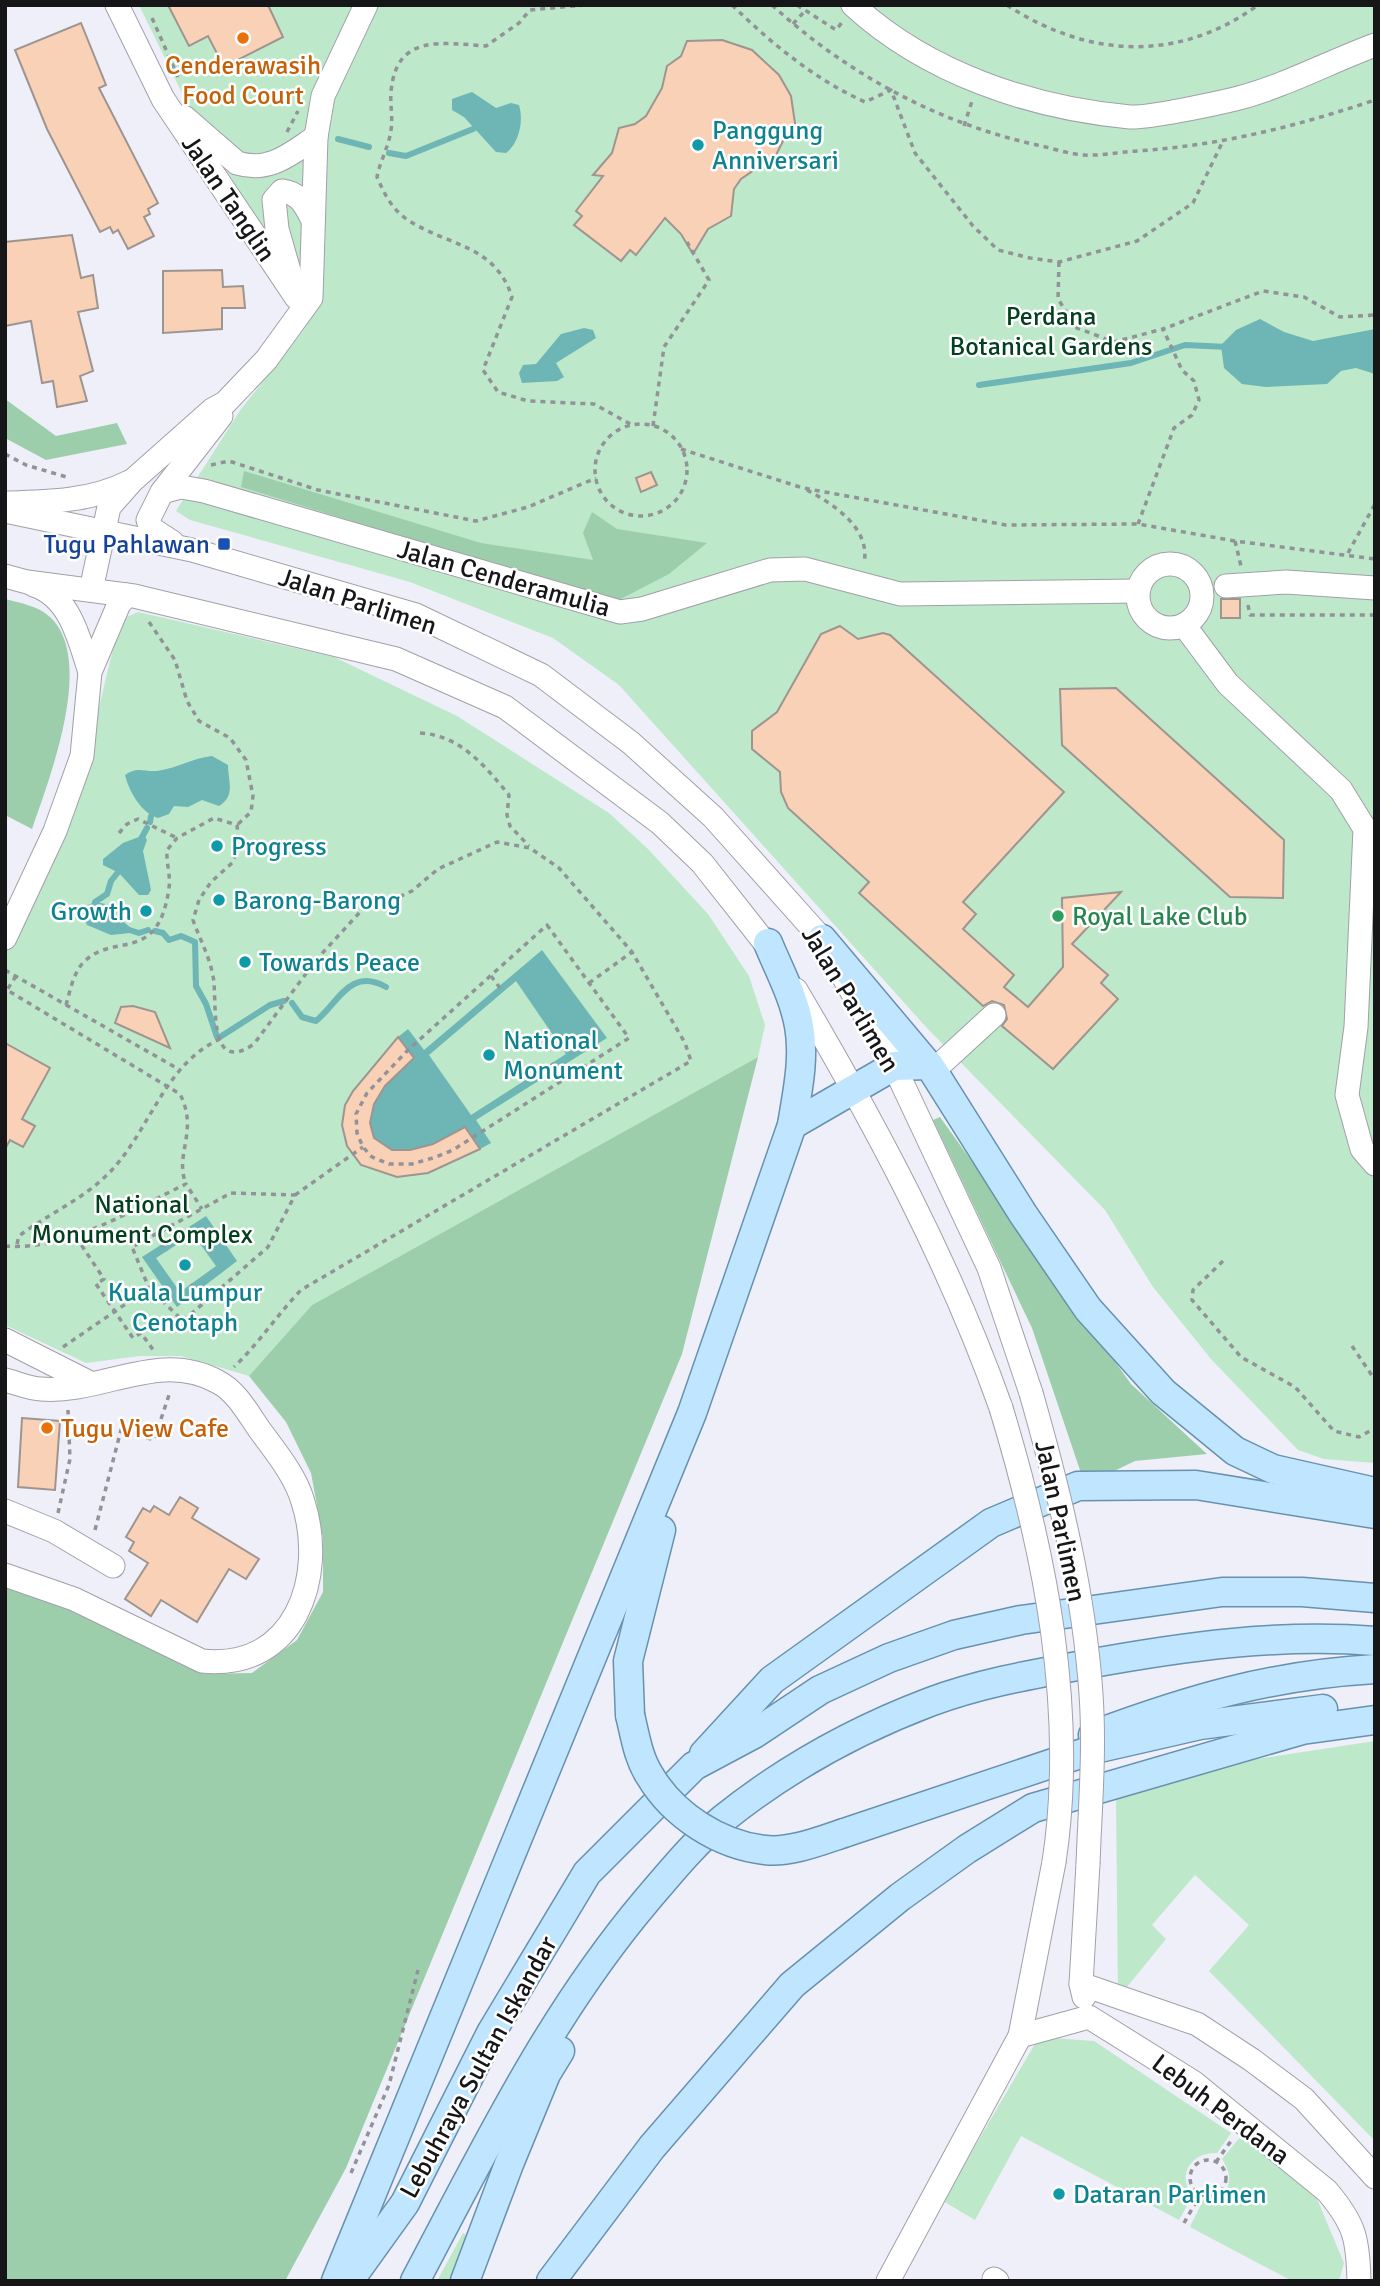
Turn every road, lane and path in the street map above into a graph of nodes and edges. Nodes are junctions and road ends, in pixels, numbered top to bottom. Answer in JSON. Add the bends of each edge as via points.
{"nodes":[{"id":1,"x":117,"y":5,"type":"edge"},
{"id":2,"x":585,"y":5,"type":"edge"},
{"id":3,"x":732,"y":5,"type":"edge"},
{"id":4,"x":797,"y":5,"type":"edge"},
{"id":5,"x":1007,"y":5,"type":"edge"},
{"id":6,"x":1258,"y":5,"type":"edge"},
{"id":7,"x":853,"y":6,"type":"edge"},
{"id":8,"x":369,"y":7,"type":"edge"},
{"id":9,"x":529,"y":8,"type":"edge"},
{"id":10,"x":804,"y":12,"type":"junction"},
{"id":11,"x":152,"y":18,"type":"dead end"},
{"id":12,"x":793,"y":24,"type":"dead end"},
{"id":13,"x":1375,"y":45,"type":"edge"},
{"id":14,"x":172,"y":92,"type":"junction"},
{"id":15,"x":300,"y":108,"type":"dead end"},
{"id":16,"x":284,"y":137,"type":"dead end"},
{"id":17,"x":316,"y":137,"type":"junction"},
{"id":18,"x":1223,"y":141,"type":"dead end"},
{"id":19,"x":313,"y":219,"type":"junction"},
{"id":20,"x":687,"y":242,"type":"dead end"},
{"id":21,"x":1059,"y":262,"type":"junction"},
{"id":22,"x":298,"y":306,"type":"junction"},
{"id":23,"x":1375,"y":315,"type":"edge"},
{"id":24,"x":1163,"y":329,"type":"junction"},
{"id":25,"x":225,"y":403,"type":"junction"},
{"id":26,"x":632,"y":425,"type":"junction"},
{"id":27,"x":653,"y":426,"type":"junction"},
{"id":28,"x":681,"y":449,"type":"junction"},
{"id":29,"x":5,"y":454,"type":"edge"},
{"id":30,"x":200,"y":458,"type":"junction"},
{"id":31,"x":596,"y":478,"type":"junction"},
{"id":32,"x":74,"y":479,"type":"dead end"},
{"id":33,"x":132,"y":481,"type":"junction"},
{"id":34,"x":803,"y":488,"type":"junction"},
{"id":35,"x":204,"y":491,"type":"junction"},
{"id":36,"x":162,"y":492,"type":"junction"},
{"id":37,"x":5,"y":503,"type":"edge"},
{"id":38,"x":1375,"y":504,"type":"edge"},
{"id":39,"x":5,"y":510,"type":"edge"},
{"id":40,"x":1138,"y":524,"type":"junction"},
{"id":41,"x":103,"y":533,"type":"junction"},
{"id":42,"x":192,"y":550,"type":"junction"},
{"id":43,"x":1348,"y":553,"type":"junction"},
{"id":44,"x":1375,"y":559,"type":"edge"},
{"id":45,"x":16,"y":579,"type":"edge"},
{"id":46,"x":1226,"y":586,"type":"dead end"},
{"id":47,"x":874,"y":587,"type":"junction"},
{"id":48,"x":1375,"y":588,"type":"edge"},
{"id":49,"x":91,"y":590,"type":"junction"},
{"id":50,"x":1138,"y":591,"type":"junction"},
{"id":51,"x":127,"y":595,"type":"junction"},
{"id":52,"x":143,"y":614,"type":"dead end"},
{"id":53,"x":1184,"y":625,"type":"junction"},
{"id":54,"x":90,"y":672,"type":"junction"},
{"id":55,"x":420,"y":733,"type":"dead end"},
{"id":56,"x":237,"y":825,"type":"junction"},
{"id":57,"x":119,"y":833,"type":"dead end"},
{"id":58,"x":177,"y":838,"type":"junction"},
{"id":59,"x":530,"y":848,"type":"junction"},
{"id":60,"x":5,"y":938,"type":"edge"},
{"id":61,"x":822,"y":939,"type":"junction"},
{"id":62,"x":768,"y":943,"type":"junction"},
{"id":63,"x":632,"y":952,"type":"junction"},
{"id":64,"x":5,"y":970,"type":"edge"},
{"id":65,"x":16,"y":976,"type":"junction"},
{"id":66,"x":491,"y":976,"type":"junction"},
{"id":67,"x":589,"y":983,"type":"junction"},
{"id":68,"x":503,"y":992,"type":"dead end"},
{"id":69,"x":66,"y":1004,"type":"junction"},
{"id":70,"x":994,"y":1015,"type":"dead end"},
{"id":71,"x":220,"y":1040,"type":"junction"},
{"id":72,"x":552,"y":1063,"type":"dead end"},
{"id":73,"x":894,"y":1066,"type":"junction"},
{"id":74,"x":931,"y":1068,"type":"junction"},
{"id":75,"x":180,"y":1070,"type":"junction"},
{"id":76,"x":564,"y":1079,"type":"junction"},
{"id":77,"x":169,"y":1084,"type":"junction"},
{"id":78,"x":853,"y":1088,"type":"junction"},
{"id":79,"x":792,"y":1125,"type":"junction"},
{"id":80,"x":363,"y":1147,"type":"junction"},
{"id":81,"x":1375,"y":1164,"type":"edge"},
{"id":82,"x":186,"y":1184,"type":"junction"},
{"id":83,"x":295,"y":1195,"type":"junction"},
{"id":84,"x":202,"y":1209,"type":"junction"},
{"id":85,"x":156,"y":1234,"type":"junction"},
{"id":86,"x":75,"y":1237,"type":"junction"},
{"id":87,"x":16,"y":1244,"type":"junction"},
{"id":88,"x":5,"y":1246,"type":"edge"},
{"id":89,"x":167,"y":1251,"type":"dead end"},
{"id":90,"x":1223,"y":1261,"type":"dead end"},
{"id":91,"x":989,"y":1268,"type":"junction"},
{"id":92,"x":952,"y":1281,"type":"junction"},
{"id":93,"x":191,"y":1284,"type":"dead end"},
{"id":94,"x":149,"y":1288,"type":"junction"},
{"id":95,"x":204,"y":1303,"type":"junction"},
{"id":96,"x":115,"y":1311,"type":"junction"},
{"id":97,"x":5,"y":1340,"type":"edge"},
{"id":98,"x":1352,"y":1346,"type":"dead end"},
{"id":99,"x":44,"y":1360,"type":"junction"},
{"id":100,"x":171,"y":1369,"type":"junction"},
{"id":101,"x":5,"y":1380,"type":"edge"},
{"id":102,"x":1375,"y":1380,"type":"edge"},
{"id":103,"x":219,"y":1382,"type":"junction"},
{"id":104,"x":90,"y":1383,"type":"junction"},
{"id":105,"x":67,"y":1387,"type":"junction"},
{"id":106,"x":692,"y":1413,"type":"junction"},
{"id":107,"x":1375,"y":1427,"type":"edge"},
{"id":108,"x":1375,"y":1486,"type":"edge"},
{"id":109,"x":1347,"y":1488,"type":"junction"},
{"id":110,"x":1375,"y":1492,"type":"edge"},
{"id":111,"x":6,"y":1514,"type":"edge"},
{"id":112,"x":1375,"y":1514,"type":"edge"},
{"id":113,"x":54,"y":1531,"type":"junction"},
{"id":114,"x":88,"y":1551,"type":"junction"},
{"id":115,"x":113,"y":1566,"type":"dead end"},
{"id":116,"x":5,"y":1575,"type":"edge"},
{"id":117,"x":1375,"y":1598,"type":"edge"},
{"id":118,"x":1375,"y":1641,"type":"edge"},
{"id":119,"x":1375,"y":1669,"type":"edge"},
{"id":120,"x":1375,"y":1707,"type":"edge"},
{"id":121,"x":1375,"y":1720,"type":"edge"},
{"id":122,"x":694,"y":1766,"type":"junction"},
{"id":123,"x":985,"y":1784,"type":"junction"},
{"id":124,"x":672,"y":1870,"type":"junction"},
{"id":125,"x":1050,"y":1887,"type":"junction"},
{"id":126,"x":1088,"y":1889,"type":"junction"},
{"id":127,"x":418,"y":1970,"type":"dead end"},
{"id":128,"x":1081,"y":1984,"type":"junction"},
{"id":129,"x":1089,"y":2017,"type":"junction"},
{"id":130,"x":1020,"y":2036,"type":"junction"},
{"id":131,"x":1244,"y":2123,"type":"junction"},
{"id":132,"x":1216,"y":2162,"type":"junction"},
{"id":133,"x":351,"y":2174,"type":"dead end"},
{"id":134,"x":1375,"y":2177,"type":"edge"},
{"id":135,"x":1200,"y":2195,"type":"junction"},
{"id":136,"x":1184,"y":2223,"type":"dead end"},
{"id":137,"x":336,"y":2281,"type":"edge"},
{"id":138,"x":349,"y":2281,"type":"edge"},
{"id":139,"x":415,"y":2281,"type":"edge"},
{"id":140,"x":466,"y":2281,"type":"edge"},
{"id":141,"x":551,"y":2281,"type":"edge"},
{"id":142,"x":888,"y":2281,"type":"edge"},
{"id":143,"x":1359,"y":2281,"type":"edge"}],
"edges":[{"from":1,"to":14,"type":"street","name":"Jalan Tanglin"},
{"from":2,"to":9,"type":"path"},
{"from":3,"to":21,"type":"path","via":[[770,42],[849,95],[865,102],[891,90],[915,153],[973,226],[998,250]]},
{"from":4,"to":10,"type":"path"},
{"from":5,"to":6,"type":"path","via":[[1038,26],[1113,48],[1184,43],[1233,24]]},
{"from":7,"to":10,"type":"path","via":[[836,30]]},
{"from":7,"to":13,"type":"street","via":[[944,67],[1034,100],[1133,117],[1237,99]]},
{"from":8,"to":17,"type":"street","via":[[330,78]]},
{"from":9,"to":26,"type":"path","via":[[486,46],[442,41],[414,49],[398,63],[391,90],[391,132],[377,177],[387,199],[407,220],[477,251],[507,279],[512,297],[483,370],[498,392],[528,401],[594,404]]},
{"from":10,"to":12,"type":"path"},
{"from":11,"to":14,"type":"path"},
{"from":14,"to":17,"type":"street","name":"Jalan Tanglin","via":[[237,163],[271,165]]},
{"from":14,"to":22,"type":"street","name":"Jalan Tanglin"},
{"from":15,"to":16,"type":"path"},
{"from":17,"to":19,"type":"street"},
{"from":18,"to":21,"type":"path","via":[[1193,204],[1137,241]]},
{"from":19,"to":22,"type":"street","via":[[311,298]]},
{"from":19,"to":22,"type":"street","via":[[291,192],[282,191],[274,200]]},
{"from":20,"to":27,"type":"path","via":[[709,280],[664,347]]},
{"from":21,"to":24,"type":"path","via":[[1058,299],[1077,328],[1114,342]]},
{"from":22,"to":25,"type":"street","via":[[266,360]]},
{"from":23,"to":24,"type":"path","via":[[1340,317],[1304,297],[1263,290]]},
{"from":24,"to":40,"type":"path","via":[[1182,370],[1194,381],[1199,400],[1192,415],[1174,428]]},
{"from":25,"to":30,"type":"street"},
{"from":25,"to":33,"type":"street"},
{"from":26,"to":27,"type":"path"},
{"from":26,"to":31,"type":"path","via":[[618,430],[599,450]]},
{"from":27,"to":28,"type":"path","via":[[674,438]]},
{"from":28,"to":31,"type":"path","via":[[687,477],[674,502],[662,511],[634,516],[621,512],[609,503]]},
{"from":28,"to":34,"type":"path"},
{"from":29,"to":32,"type":"path"},
{"from":30,"to":31,"type":"path","via":[[229,461],[318,490],[476,521],[528,507]]},
{"from":30,"to":35,"type":"street","via":[[194,469]]},
{"from":30,"to":36,"type":"street"},
{"from":33,"to":37,"type":"street","via":[[58,502]]},
{"from":33,"to":41,"type":"street","via":[[109,508]]},
{"from":34,"to":40,"type":"path","via":[[1006,525]]},
{"from":34,"to":47,"type":"path","via":[[836,509],[859,532],[866,550],[865,575]]},
{"from":35,"to":36,"type":"street","name":"Jalan Cenderamulia","via":[[181,487]]},
{"from":35,"to":47,"type":"street","name":"Jalan Cenderamulia","via":[[620,612],[769,570],[804,569]]},
{"from":36,"to":42,"type":"street","via":[[148,520],[152,529]]},
{"from":38,"to":43,"type":"path"},
{"from":39,"to":41,"type":"street","name":"Jalan Parlimen"},
{"from":40,"to":43,"type":"path","via":[[1294,550]]},
{"from":41,"to":42,"type":"street","name":"Jalan Parlimen"},
{"from":41,"to":49,"type":"street"},
{"from":42,"to":61,"type":"street","name":"Jalan Parlimen","via":[[416,615],[541,675],[631,743],[713,817]]},
{"from":43,"to":44,"type":"path"},
{"from":45,"to":49,"type":"street","name":"Jalan Parlimen"},
{"from":45,"to":54,"type":"street","via":[[44,588],[71,617]]},
{"from":46,"to":48,"type":"street","via":[[1286,582]]},
{"from":47,"to":50,"type":"street","name":"Jalan Cenderamulia","via":[[900,594]]},
{"from":49,"to":51,"type":"street","name":"Jalan Parlimen"},
{"from":50,"to":53,"type":"street","via":[[1139,605],[1157,626]]},
{"from":50,"to":53,"type":"street","via":[[1152,569],[1169,564],[1186,568],[1198,581],[1202,600]]},
{"from":51,"to":54,"type":"street"},
{"from":51,"to":62,"type":"street","name":"Jalan Parlimen","via":[[396,659],[505,707],[660,823],[702,863]]},
{"from":52,"to":56,"type":"path","via":[[174,660],[187,701],[199,721],[230,738],[246,760],[253,796],[251,812]]},
{"from":53,"to":81,"type":"street","via":[[1228,684],[1341,790],[1365,830],[1356,1027],[1347,1094],[1362,1149]]},
{"from":54,"to":60,"type":"street","via":[[82,756],[55,831]]},
{"from":55,"to":59,"type":"path","via":[[446,737],[463,746],[492,774],[509,795],[510,826]]},
{"from":56,"to":58,"type":"path","via":[[214,818]]},
{"from":56,"to":71,"type":"path","via":[[239,847],[232,863],[211,882],[193,920],[207,947]]},
{"from":57,"to":58,"type":"path","via":[[138,820]]},
{"from":58,"to":69,"type":"path","via":[[167,850],[170,886],[149,936],[83,963]]},
{"from":59,"to":63,"type":"path","via":[[559,868]]},
{"from":59,"to":71,"type":"path","via":[[497,842],[438,869],[412,891],[388,902],[372,903],[316,960],[254,1044],[233,1053]]},
{"from":61,"to":73,"type":"street","name":"Jalan Parlimen"},
{"from":61,"to":74,"type":"main road"},
{"from":62,"to":78,"type":"street","name":"Jalan Parlimen"},
{"from":62,"to":79,"type":"main road","via":[[800,1028]]},
{"from":63,"to":67,"type":"path"},
{"from":63,"to":103,"type":"path","via":[[691,1061],[301,1290],[258,1344]]},
{"from":64,"to":65,"type":"path"},
{"from":65,"to":69,"type":"path"},
{"from":65,"to":77,"type":"path","via":[[7,990]]},
{"from":66,"to":67,"type":"path","via":[[547,925]]},
{"from":66,"to":68,"type":"path"},
{"from":66,"to":80,"type":"path","via":[[367,1093],[356,1114]]},
{"from":67,"to":76,"type":"path","via":[[629,1038]]},
{"from":69,"to":75,"type":"path"},
{"from":70,"to":74,"type":"street"},
{"from":71,"to":75,"type":"path","via":[[198,1050]]},
{"from":72,"to":76,"type":"path"},
{"from":73,"to":74,"type":"main road"},
{"from":73,"to":78,"type":"main road"},
{"from":73,"to":91,"type":"street","name":"Jalan Parlimen"},
{"from":74,"to":109,"type":"main road","via":[[1088,1309],[1163,1392],[1235,1451],[1273,1469]]},
{"from":75,"to":77,"type":"path"},
{"from":76,"to":80,"type":"path","via":[[453,1150],[412,1164],[389,1164]]},
{"from":77,"to":82,"type":"path","via":[[180,1094],[188,1115],[182,1161]]},
{"from":77,"to":87,"type":"path","via":[[131,1147],[108,1174],[19,1236]]},
{"from":78,"to":79,"type":"main road"},
{"from":78,"to":92,"type":"street","name":"Jalan Parlimen"},
{"from":79,"to":106,"type":"main road"},
{"from":80,"to":83,"type":"path"},
{"from":82,"to":84,"type":"path"},
{"from":82,"to":86,"type":"path"},
{"from":83,"to":84,"type":"path","via":[[231,1193]]},
{"from":83,"to":95,"type":"path","via":[[268,1247]]},
{"from":84,"to":85,"type":"path"},
{"from":85,"to":89,"type":"path"},
{"from":85,"to":94,"type":"path","via":[[132,1247]]},
{"from":86,"to":87,"type":"path","via":[[48,1244]]},
{"from":86,"to":96,"type":"path","via":[[104,1279],[96,1284]]},
{"from":87,"to":88,"type":"path"},
{"from":90,"to":107,"type":"path","via":[[1193,1290],[1192,1300],[1241,1357],[1294,1387],[1334,1432],[1359,1437]]},
{"from":91,"to":92,"type":"street"},
{"from":91,"to":126,"type":"street","name":"Jalan Parlimen","bridge":true,"via":[[1031,1393],[1066,1525],[1091,1694]]},
{"from":92,"to":125,"type":"street","name":"Jalan Parlimen","bridge":true,"via":[[1001,1408],[1042,1563],[1059,1687],[1061,1818]]},
{"from":93,"to":95,"type":"path"},
{"from":94,"to":95,"type":"path","via":[[183,1321]]},
{"from":94,"to":96,"type":"path"},
{"from":96,"to":99,"type":"path"},
{"from":96,"to":100,"type":"path","via":[[133,1338],[141,1333]]},
{"from":97,"to":99,"type":"street"},
{"from":98,"to":102,"type":"path"},
{"from":99,"to":104,"type":"street"},
{"from":100,"to":103,"type":"street"},
{"from":100,"to":104,"type":"street"},
{"from":100,"to":114,"type":"path","via":[[154,1440],[121,1430]]},
{"from":101,"to":105,"type":"street","via":[[41,1390]]},
{"from":103,"to":116,"type":"street","via":[[240,1402],[279,1456],[303,1499],[310,1530],[310,1582],[298,1614],[275,1640],[223,1663],[202,1661],[74,1600]]},
{"from":104,"to":105,"type":"street"},
{"from":105,"to":113,"type":"path","via":[[70,1459]]},
{"from":106,"to":123,"type":"main road","bridge":true,"via":[[628,1661],[630,1715],[649,1776],[678,1810],[719,1837],[765,1850],[809,1844]]},
{"from":106,"to":137,"type":"main road"},
{"from":108,"to":109,"type":"main road"},
{"from":109,"to":110,"type":"main road"},
{"from":111,"to":113,"type":"street"},
{"from":112,"to":122,"type":"main road","via":[[1196,1486],[1078,1486],[991,1523],[772,1680]]},
{"from":113,"to":114,"type":"street"},
{"from":114,"to":115,"type":"street"},
{"from":117,"to":122,"type":"main road","name":"Lebuhraya Sultan Iskandar","via":[[1222,1592],[954,1634],[820,1690],[754,1734]]},
{"from":118,"to":124,"type":"main road","name":"Lebuhraya Sultan Iskandar","via":[[1277,1640],[1148,1654],[1002,1680],[931,1702],[858,1733],[810,1760],[723,1819]]},
{"from":119,"to":123,"type":"main road","via":[[1247,1684],[1173,1705],[1073,1742]]},
{"from":120,"to":123,"type":"main road","via":[[1200,1725],[1095,1749]]},
{"from":121,"to":141,"type":"main road","via":[[1302,1730],[1033,1808],[967,1849],[792,1985],[652,2147]]},
{"from":122,"to":138,"type":"main road","name":"Lebuhraya Sultan Iskandar","via":[[587,1873],[491,2033],[404,2203]]},
{"from":124,"to":139,"type":"main road","name":"Lebuhraya Sultan Iskandar","via":[[582,1982],[544,2041]]},
{"from":124,"to":140,"type":"main road","via":[[547,2074]]},
{"from":125,"to":126,"type":"street"},
{"from":125,"to":130,"type":"street","name":"Jalan Parlimen"},
{"from":126,"to":128,"type":"street","name":"Jalan Parlimen"},
{"from":127,"to":133,"type":"path","via":[[389,2085]]},
{"from":128,"to":129,"type":"street","name":"Jalan Parlimen"},
{"from":128,"to":134,"type":"street","via":[[1198,2024],[1304,2099]]},
{"from":129,"to":130,"type":"street"},
{"from":129,"to":131,"type":"street","name":"Lebuh Perdana","via":[[1193,2082]]},
{"from":130,"to":142,"type":"street","name":"Jalan Parlimen"},
{"from":131,"to":132,"type":"path"},
{"from":131,"to":143,"type":"street","name":"Lebuh Perdana","via":[[1327,2191],[1346,2213],[1358,2239]]},
{"from":132,"to":135,"type":"path","via":[[1225,2171],[1222,2190],[1212,2196]]},
{"from":132,"to":135,"type":"path","via":[[1204,2160],[1191,2171],[1192,2187]]},
{"from":135,"to":136,"type":"path"}]}
